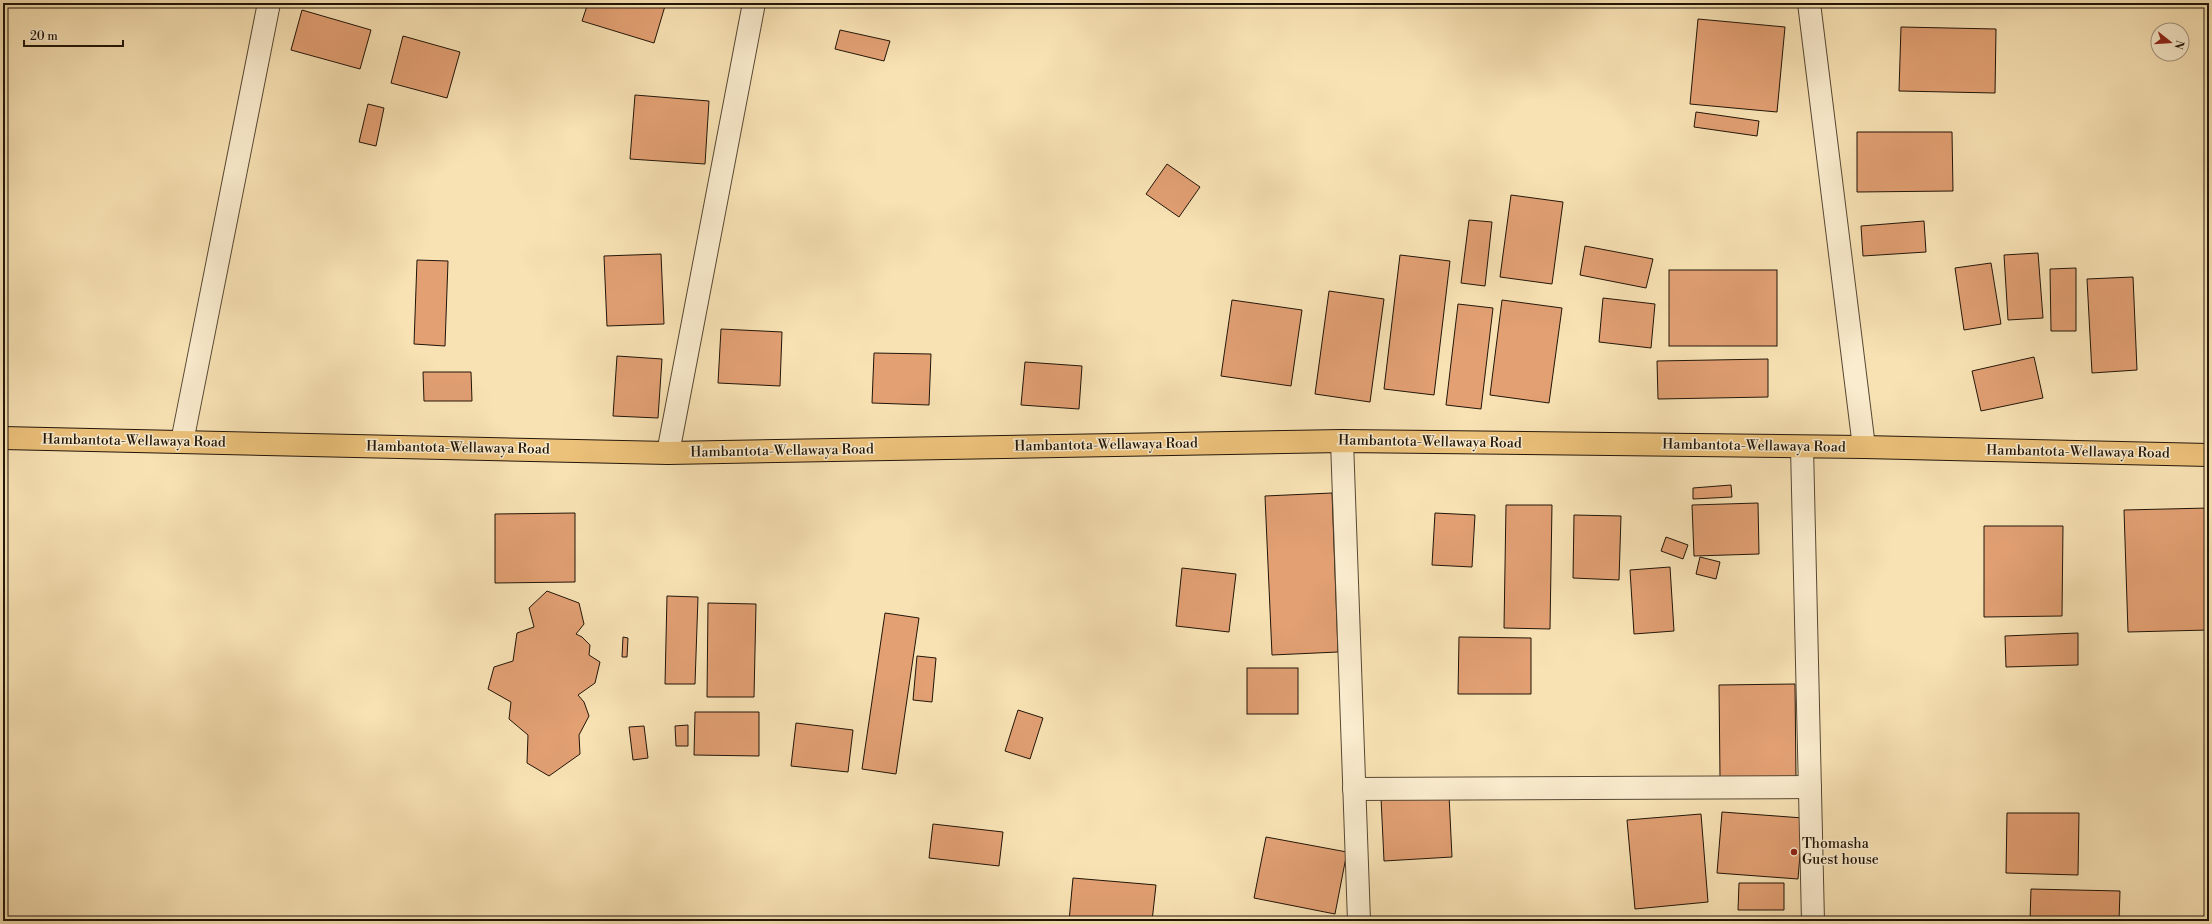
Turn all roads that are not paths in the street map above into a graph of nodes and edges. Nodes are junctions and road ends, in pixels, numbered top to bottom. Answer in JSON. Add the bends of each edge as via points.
{"nodes":[{"id":1,"x":269,"y":3,"type":"edge"},
{"id":2,"x":754,"y":3,"type":"edge"},
{"id":3,"x":1809,"y":3,"type":"edge"},
{"id":4,"x":3,"y":438,"type":"edge"},
{"id":5,"x":1342,"y":441,"type":"junction"},
{"id":6,"x":182,"y":442,"type":"junction"},
{"id":7,"x":1802,"y":447,"type":"junction"},
{"id":8,"x":1864,"y":447,"type":"junction"},
{"id":9,"x":668,"y":453,"type":"junction"},
{"id":10,"x":2209,"y":455,"type":"edge"},
{"id":11,"x":1810,"y":787,"type":"junction"},
{"id":12,"x":1354,"y":789,"type":"junction"},
{"id":13,"x":1359,"y":921,"type":"edge"},
{"id":14,"x":1813,"y":921,"type":"edge"}],
"edges":[{"from":1,"to":6,"type":"street"},
{"from":2,"to":9,"type":"street"},
{"from":3,"to":8,"type":"street"},
{"from":4,"to":6,"type":"highway","name":"Hambantota-Wellawaya Road"},
{"from":5,"to":7,"type":"highway","name":"Hambantota-Wellawaya Road"},
{"from":5,"to":9,"type":"highway","name":"Hambantota-Wellawaya Road"},
{"from":5,"to":12,"type":"street"},
{"from":6,"to":9,"type":"highway","name":"Hambantota-Wellawaya Road"},
{"from":7,"to":8,"type":"highway","name":"Hambantota-Wellawaya Road"},
{"from":7,"to":11,"type":"street"},
{"from":8,"to":10,"type":"highway","name":"Hambantota-Wellawaya Road"},
{"from":11,"to":12,"type":"street"},
{"from":11,"to":14,"type":"street"},
{"from":12,"to":13,"type":"street"}]}
